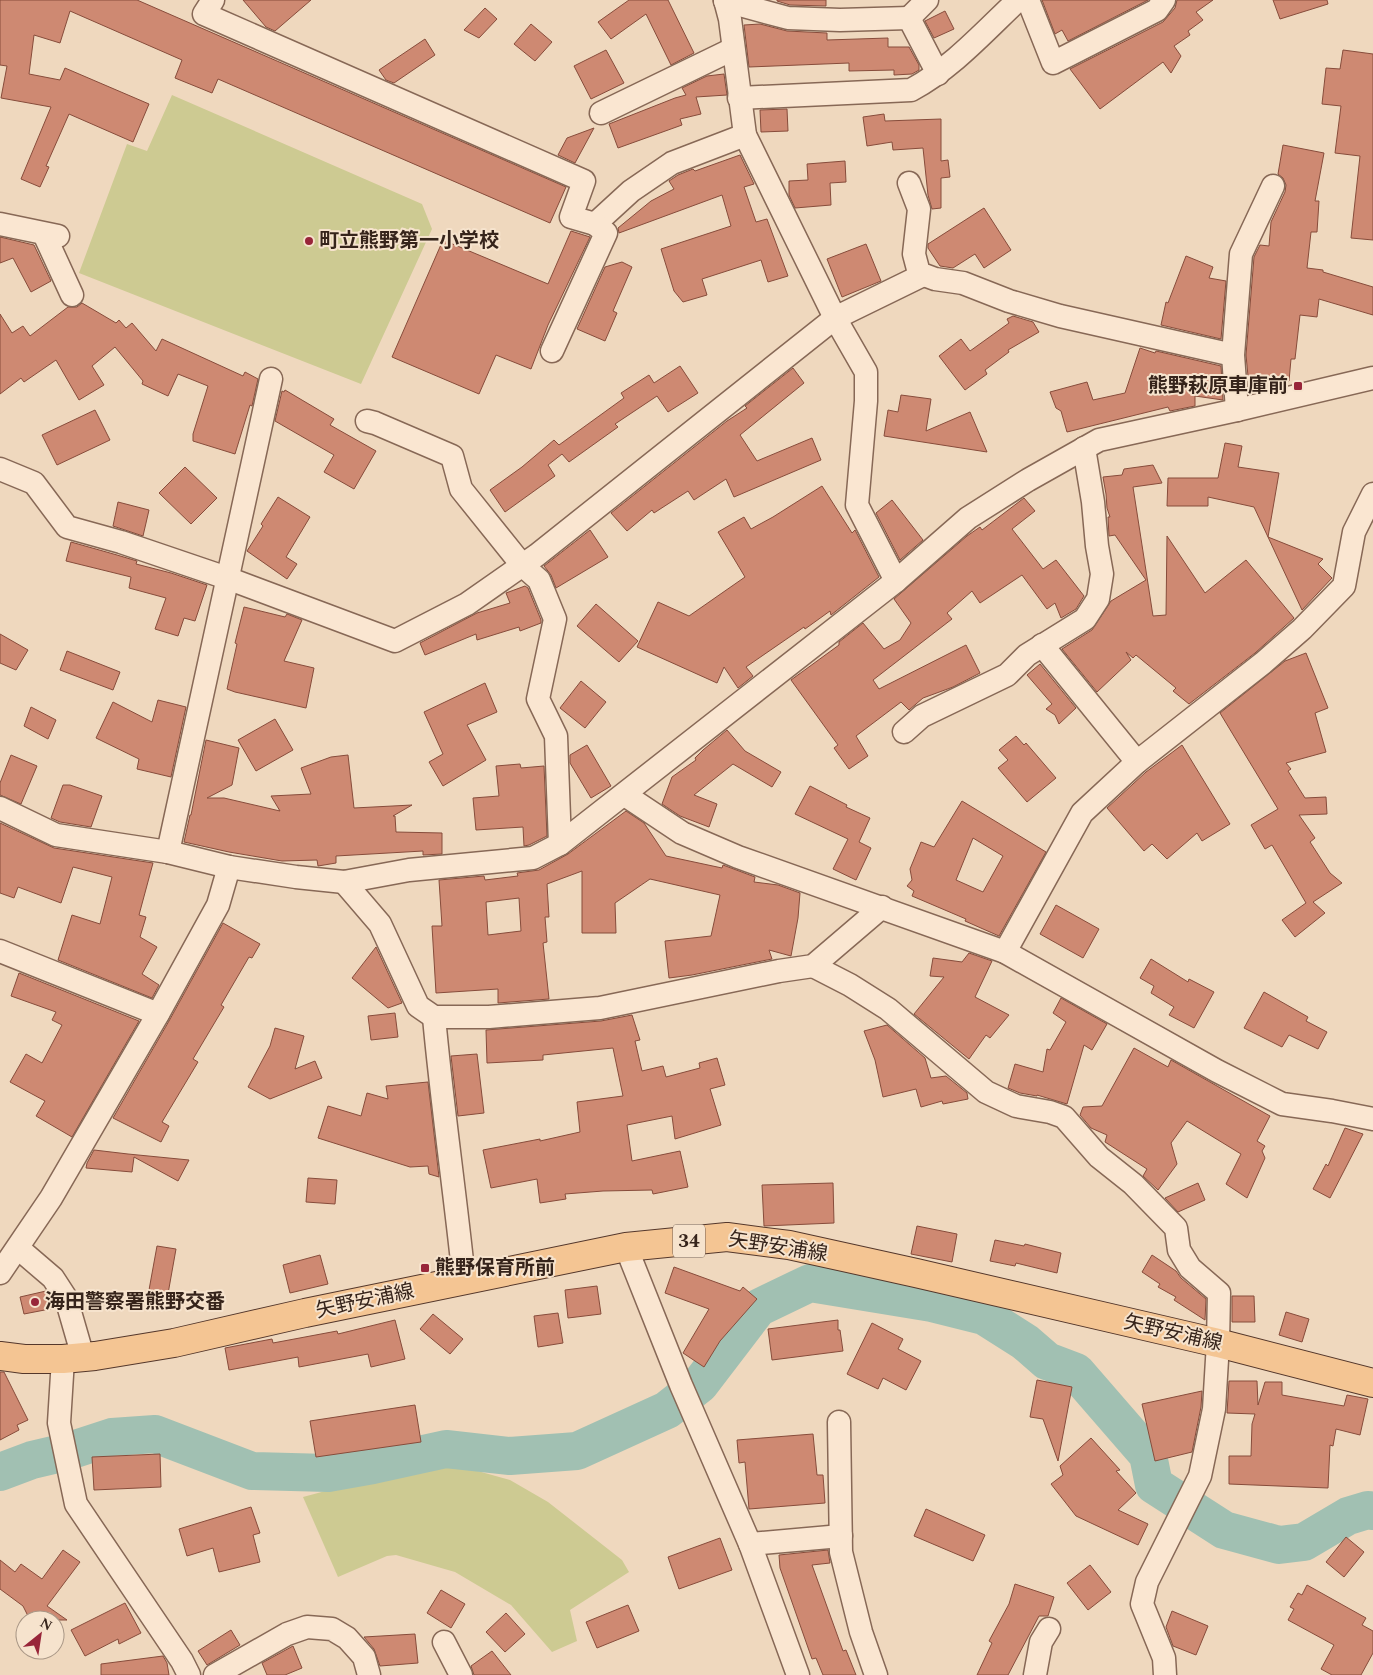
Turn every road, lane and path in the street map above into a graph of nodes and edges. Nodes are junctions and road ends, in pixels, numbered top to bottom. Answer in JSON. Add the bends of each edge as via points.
{"nodes":[{"id":1,"x":214,"y":0,"type":"edge"},
{"id":2,"x":725,"y":0,"type":"edge"},
{"id":3,"x":926,"y":0,"type":"edge"},
{"id":4,"x":1018,"y":0,"type":"edge"},
{"id":5,"x":1028,"y":0,"type":"edge"},
{"id":6,"x":1164,"y":0,"type":"edge"},
{"id":7,"x":909,"y":18,"type":"junction"},
{"id":8,"x":733,"y":49,"type":"junction"},
{"id":9,"x":938,"y":74,"type":"junction"},
{"id":10,"x":740,"y":98,"type":"junction"},
{"id":11,"x":601,"y":113,"type":"dead end"},
{"id":12,"x":745,"y":134,"type":"junction"},
{"id":13,"x":909,"y":183,"type":"dead end"},
{"id":14,"x":1273,"y":186,"type":"dead end"},
{"id":15,"x":0,"y":224,"type":"edge"},
{"id":16,"x":595,"y":224,"type":"junction"},
{"id":17,"x":922,"y":275,"type":"junction"},
{"id":18,"x":72,"y":295,"type":"dead end"},
{"id":19,"x":835,"y":318,"type":"junction"},
{"id":20,"x":552,"y":350,"type":"dead end"},
{"id":21,"x":1233,"y":355,"type":"junction"},
{"id":22,"x":1373,"y":378,"type":"edge"},
{"id":23,"x":271,"y":379,"type":"dead end"},
{"id":24,"x":1237,"y":410,"type":"junction"},
{"id":25,"x":367,"y":421,"type":"dead end"},
{"id":26,"x":1084,"y":448,"type":"junction"},
{"id":27,"x":0,"y":469,"type":"edge"},
{"id":28,"x":1373,"y":494,"type":"edge"},
{"id":29,"x":522,"y":566,"type":"junction"},
{"id":30,"x":227,"y":578,"type":"junction"},
{"id":31,"x":896,"y":581,"type":"junction"},
{"id":32,"x":1042,"y":645,"type":"junction"},
{"id":33,"x":904,"y":732,"type":"dead end"},
{"id":34,"x":1137,"y":762,"type":"junction"},
{"id":35,"x":624,"y":795,"type":"junction"},
{"id":36,"x":0,"y":808,"type":"edge"},
{"id":37,"x":560,"y":844,"type":"junction"},
{"id":38,"x":168,"y":852,"type":"junction"},
{"id":39,"x":229,"y":867,"type":"junction"},
{"id":40,"x":344,"y":882,"type":"junction"},
{"id":41,"x":882,"y":907,"type":"junction"},
{"id":42,"x":0,"y":951,"type":"edge"},
{"id":43,"x":1005,"y":952,"type":"junction"},
{"id":44,"x":812,"y":966,"type":"junction"},
{"id":45,"x":158,"y":1014,"type":"junction"},
{"id":46,"x":434,"y":1017,"type":"junction"},
{"id":47,"x":1373,"y":1119,"type":"edge"},
{"id":48,"x":626,"y":1247,"type":"junction"},
{"id":49,"x":18,"y":1248,"type":"junction"},
{"id":50,"x":0,"y":1273,"type":"edge"},
{"id":51,"x":464,"y":1280,"type":"junction"},
{"id":52,"x":1218,"y":1343,"type":"junction"},
{"id":53,"x":0,"y":1356,"type":"edge"},
{"id":54,"x":73,"y":1358,"type":"junction"},
{"id":55,"x":1373,"y":1383,"type":"edge"},
{"id":56,"x":839,"y":1422,"type":"dead end"},
{"id":57,"x":841,"y":1536,"type":"junction"},
{"id":58,"x":750,"y":1544,"type":"junction"},
{"id":59,"x":1049,"y":1629,"type":"dead end"},
{"id":60,"x":444,"y":1642,"type":"dead end"},
{"id":61,"x":188,"y":1675,"type":"edge"},
{"id":62,"x":215,"y":1675,"type":"edge"},
{"id":63,"x":370,"y":1675,"type":"edge"},
{"id":64,"x":461,"y":1675,"type":"edge"},
{"id":65,"x":798,"y":1675,"type":"edge"},
{"id":66,"x":876,"y":1675,"type":"edge"},
{"id":67,"x":1035,"y":1675,"type":"edge"},
{"id":68,"x":1165,"y":1675,"type":"edge"}],
"edges":[{"from":1,"to":16,"type":"street","via":[[204,14],[584,181],[571,217]]},
{"from":2,"to":7,"type":"street","via":[[788,18]]},
{"from":2,"to":8,"type":"street"},
{"from":3,"to":7,"type":"street"},
{"from":4,"to":9,"type":"street"},
{"from":5,"to":6,"type":"street","via":[[1053,63],[1157,10]]},
{"from":7,"to":9,"type":"street"},
{"from":8,"to":10,"type":"street"},
{"from":8,"to":11,"type":"street"},
{"from":9,"to":10,"type":"street","via":[[911,90]]},
{"from":10,"to":12,"type":"street"},
{"from":12,"to":16,"type":"street","via":[[672,163],[631,191]]},
{"from":12,"to":19,"type":"street"},
{"from":13,"to":17,"type":"street","via":[[919,210],[914,254],[916,267]]},
{"from":14,"to":21,"type":"street","via":[[1242,254]]},
{"from":15,"to":18,"type":"street","via":[[51,235]]},
{"from":16,"to":20,"type":"street","via":[[606,233]]},
{"from":17,"to":19,"type":"street"},
{"from":17,"to":21,"type":"street","via":[[963,283],[1060,316]]},
{"from":19,"to":29,"type":"street"},
{"from":19,"to":31,"type":"street","via":[[866,372],[857,505]]},
{"from":21,"to":24,"type":"street"},
{"from":22,"to":24,"type":"street"},
{"from":23,"to":30,"type":"street"},
{"from":24,"to":26,"type":"street","via":[[1099,440]]},
{"from":25,"to":29,"type":"street","via":[[452,456],[461,489]]},
{"from":26,"to":31,"type":"street","via":[[968,518]]},
{"from":26,"to":32,"type":"street","via":[[1102,574],[1098,599],[1085,619]]},
{"from":27,"to":30,"type":"street","via":[[34,483],[67,527]]},
{"from":28,"to":34,"type":"street","via":[[1354,532],[1344,586],[1263,663]]},
{"from":29,"to":30,"type":"street","via":[[467,604],[395,640]]},
{"from":29,"to":37,"type":"street","via":[[540,580],[555,618],[538,699],[556,736]]},
{"from":30,"to":38,"type":"street"},
{"from":31,"to":35,"type":"street"},
{"from":32,"to":33,"type":"street","via":[[1007,675],[922,716]]},
{"from":32,"to":34,"type":"street"},
{"from":34,"to":43,"type":"street","via":[[1082,814]]},
{"from":35,"to":37,"type":"street"},
{"from":35,"to":41,"type":"street","via":[[682,833],[738,857]]},
{"from":36,"to":38,"type":"street","via":[[56,835]]},
{"from":37,"to":40,"type":"street","via":[[533,858],[410,870]]},
{"from":38,"to":39,"type":"street"},
{"from":39,"to":40,"type":"street"},
{"from":39,"to":45,"type":"street","via":[[218,905]]},
{"from":40,"to":46,"type":"street","via":[[380,924],[418,1006]]},
{"from":41,"to":43,"type":"street"},
{"from":41,"to":44,"type":"street"},
{"from":42,"to":45,"type":"street"},
{"from":43,"to":47,"type":"street","via":[[1282,1104]]},
{"from":44,"to":46,"type":"street","via":[[600,1008],[490,1017]]},
{"from":44,"to":52,"type":"street","via":[[888,1009],[986,1092],[1016,1106],[1064,1117],[1099,1158],[1133,1184],[1176,1228],[1179,1250],[1190,1268],[1219,1293]]},
{"from":45,"to":49,"type":"street","via":[[51,1198]]},
{"from":46,"to":51,"type":"street"},
{"from":48,"to":51,"type":"main road","name":"矢野安浦線","number":"34"},
{"from":48,"to":52,"type":"main road","name":"矢野安浦線","number":"34","via":[[727,1237],[789,1245]]},
{"from":48,"to":58,"type":"street"},
{"from":49,"to":50,"type":"street"},
{"from":49,"to":54,"type":"street","via":[[53,1278],[66,1298]]},
{"from":51,"to":54,"type":"main road","name":"矢野安浦線","number":"34","via":[[174,1343]]},
{"from":52,"to":55,"type":"main road","name":"矢野安浦線","number":"34"},
{"from":52,"to":68,"type":"street","via":[[1214,1409],[1200,1476],[1147,1582],[1142,1604],[1164,1658]]},
{"from":53,"to":54,"type":"main road","name":"矢野安浦線","number":"34"},
{"from":54,"to":61,"type":"street","via":[[59,1423],[76,1504],[182,1661]]},
{"from":56,"to":57,"type":"street"},
{"from":57,"to":58,"type":"street"},
{"from":57,"to":66,"type":"street","via":[[841,1552],[854,1605]]},
{"from":58,"to":65,"type":"street"},
{"from":59,"to":67,"type":"street","via":[[1041,1642]]},
{"from":60,"to":64,"type":"street"},
{"from":62,"to":63,"type":"street","via":[[287,1634],[308,1627],[332,1629],[347,1638],[364,1657]]}]}
